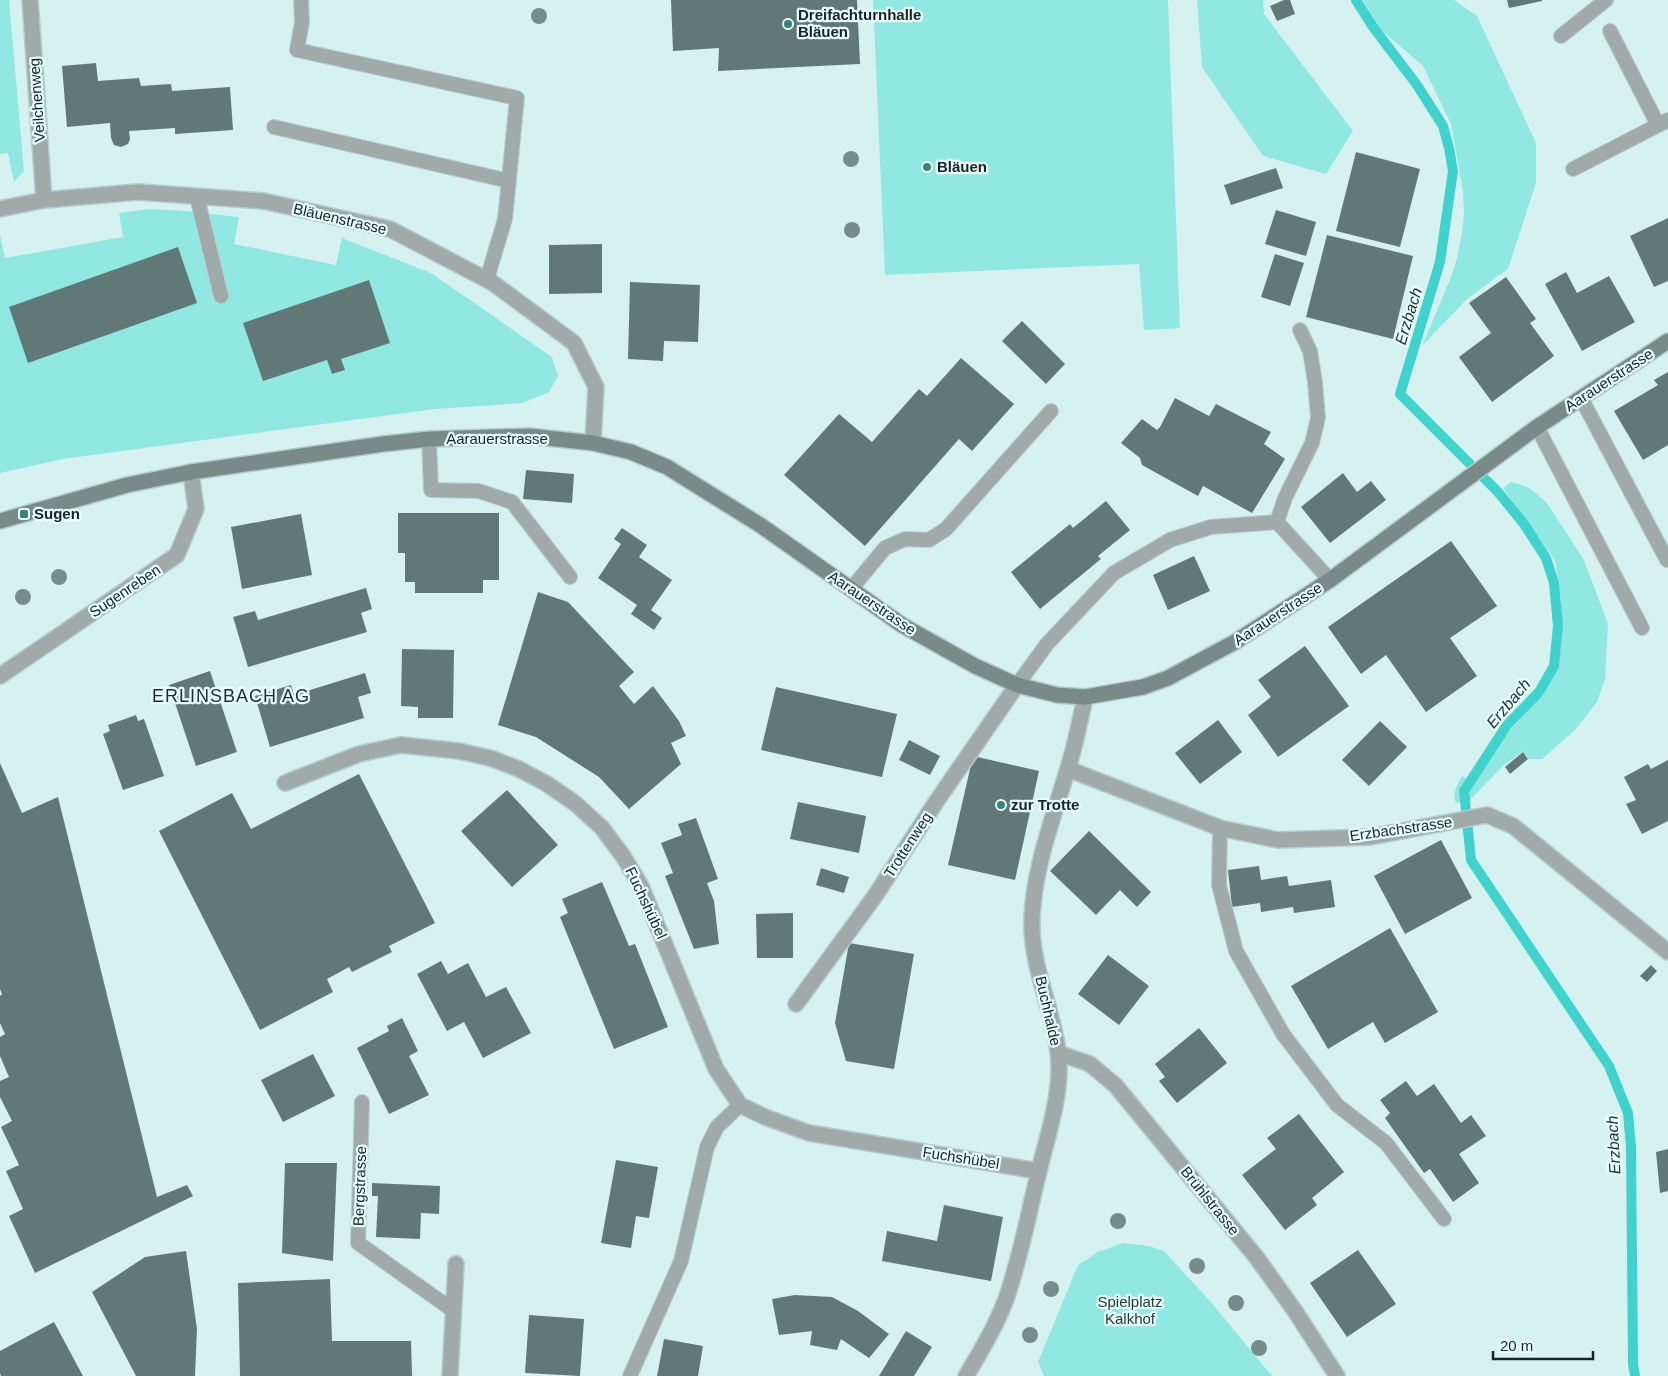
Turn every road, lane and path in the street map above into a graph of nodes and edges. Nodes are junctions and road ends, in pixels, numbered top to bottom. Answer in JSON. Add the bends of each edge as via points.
{"nodes":[{"id":1,"x":30,"y":0,"type":"edge"},
{"id":2,"x":301,"y":0,"type":"edge"},
{"id":3,"x":1606,"y":0,"type":"edge"},
{"id":4,"x":1610,"y":31,"type":"dead end"},
{"id":5,"x":1561,"y":36,"type":"dead end"},
{"id":6,"x":1663,"y":123,"type":"edge"},
{"id":7,"x":274,"y":127,"type":"dead end"},
{"id":8,"x":1573,"y":169,"type":"dead end"},
{"id":9,"x":509,"y":181,"type":"junction"},
{"id":10,"x":197,"y":197,"type":"junction"},
{"id":11,"x":44,"y":200,"type":"junction"},
{"id":12,"x":0,"y":209,"type":"edge"},
{"id":13,"x":487,"y":279,"type":"junction"},
{"id":14,"x":221,"y":296,"type":"dead end"},
{"id":15,"x":1300,"y":330,"type":"dead end"},
{"id":16,"x":1668,"y":341,"type":"edge"},
{"id":17,"x":1581,"y":398,"type":"junction"},
{"id":18,"x":1051,"y":410,"type":"dead end"},
{"id":19,"x":1537,"y":427,"type":"junction"},
{"id":20,"x":428,"y":439,"type":"junction"},
{"id":21,"x":593,"y":443,"type":"junction"},
{"id":22,"x":191,"y":472,"type":"junction"},
{"id":23,"x":0,"y":521,"type":"edge"},
{"id":24,"x":1277,"y":522,"type":"junction"},
{"id":25,"x":1667,"y":560,"type":"dead end"},
{"id":26,"x":570,"y":576,"type":"dead end"},
{"id":27,"x":1330,"y":580,"type":"junction"},
{"id":28,"x":850,"y":589,"type":"junction"},
{"id":29,"x":1642,"y":628,"type":"dead end"},
{"id":30,"x":0,"y":676,"type":"edge"},
{"id":31,"x":1016,"y":685,"type":"junction"},
{"id":32,"x":1085,"y":697,"type":"junction"},
{"id":33,"x":1068,"y":769,"type":"junction"},
{"id":34,"x":285,"y":783,"type":"dead end"},
{"id":35,"x":1220,"y":828,"type":"junction"},
{"id":36,"x":1668,"y":952,"type":"edge"},
{"id":37,"x":796,"y":1004,"type":"dead end"},
{"id":38,"x":1058,"y":1053,"type":"junction"},
{"id":39,"x":362,"y":1102,"type":"dead end"},
{"id":40,"x":740,"y":1105,"type":"junction"},
{"id":41,"x":1038,"y":1171,"type":"junction"},
{"id":42,"x":1444,"y":1219,"type":"dead end"},
{"id":43,"x":456,"y":1264,"type":"dead end"},
{"id":44,"x":454,"y":1311,"type":"junction"},
{"id":45,"x":450,"y":1376,"type":"edge"},
{"id":46,"x":630,"y":1376,"type":"edge"},
{"id":47,"x":966,"y":1376,"type":"edge"},
{"id":48,"x":1337,"y":1376,"type":"edge"}],
"edges":[{"from":1,"to":11,"type":"street","name":"Veilchenweg"},
{"from":2,"to":9,"type":"lane","via":[[302,22],[297,50],[517,98]]},
{"from":3,"to":5,"type":"lane"},
{"from":4,"to":6,"type":"lane"},
{"from":6,"to":8,"type":"lane"},
{"from":7,"to":9,"type":"lane"},
{"from":9,"to":13,"type":"lane","via":[[505,219]]},
{"from":10,"to":11,"type":"street","name":"Bläuenstrasse","via":[[138,192]]},
{"from":10,"to":13,"type":"street","name":"Bläuenstrasse","via":[[262,202],[390,229]]},
{"from":10,"to":14,"type":"lane"},
{"from":11,"to":12,"type":"street","name":"Bläuenstrasse"},
{"from":13,"to":21,"type":"street","name":"Bläuenstrasse","via":[[574,343],[596,387]]},
{"from":15,"to":24,"type":"lane","via":[[1310,351],[1318,418],[1312,443]]},
{"from":16,"to":17,"type":"main road","name":"Aarauerstrasse"},
{"from":17,"to":19,"type":"main road","name":"Aarauerstrasse"},
{"from":17,"to":25,"type":"lane"},
{"from":18,"to":28,"type":"lane","via":[[946,530],[930,540],[906,539],[885,548]]},
{"from":19,"to":27,"type":"main road","name":"Aarauerstrasse"},
{"from":19,"to":29,"type":"lane"},
{"from":20,"to":21,"type":"main road","name":"Aarauerstrasse","via":[[529,436]]},
{"from":20,"to":22,"type":"main road","name":"Aarauerstrasse"},
{"from":20,"to":26,"type":"lane","via":[[431,490],[479,491],[512,502]]},
{"from":21,"to":28,"type":"main road","name":"Aarauerstrasse","via":[[630,452],[667,467],[760,525]]},
{"from":22,"to":23,"type":"main road","name":"Aarauerstrasse","via":[[127,485]]},
{"from":22,"to":30,"type":"street","name":"Sugenreben","via":[[196,509],[177,555]]},
{"from":24,"to":27,"type":"lane"},
{"from":24,"to":31,"type":"lane","via":[[1211,527],[1170,540],[1114,573],[1047,644]]},
{"from":27,"to":32,"type":"main road","name":"Aarauerstrasse","via":[[1235,642],[1168,678],[1143,687]]},
{"from":28,"to":31,"type":"main road","name":"Aarauerstrasse","via":[[902,625]]},
{"from":31,"to":32,"type":"main road","name":"Aarauerstrasse","via":[[1057,695]]},
{"from":31,"to":37,"type":"street","name":"Trottenweg","via":[[875,896]]},
{"from":32,"to":33,"type":"street","name":"Buchhalde"},
{"from":33,"to":35,"type":"street","name":"Erzbachstrasse"},
{"from":33,"to":38,"type":"street","name":"Buchhalde","via":[[1036,881],[1032,918],[1033,946]]},
{"from":34,"to":40,"type":"street","name":"Fuchshübel","via":[[359,754],[401,746],[459,751],[490,758],[519,769],[562,794],[602,828],[624,856],[641,886],[716,1069]]},
{"from":35,"to":36,"type":"street","name":"Erzbachstrasse","via":[[1278,840],[1370,837],[1487,815],[1512,826]]},
{"from":35,"to":42,"type":"lane","via":[[1219,885],[1236,951],[1282,1034],[1337,1105],[1386,1143]]},
{"from":38,"to":41,"type":"street","name":"Buchhalde","via":[[1057,1087]]},
{"from":38,"to":48,"type":"street","name":"Brühlstrasse","via":[[1090,1064],[1116,1086],[1257,1258]]},
{"from":39,"to":44,"type":"lane","name":"Bergstrasse","via":[[358,1243]]},
{"from":40,"to":41,"type":"street","name":"Fuchshübel","via":[[809,1134]]},
{"from":40,"to":46,"type":"lane","via":[[717,1127],[707,1147],[681,1261]]},
{"from":41,"to":47,"type":"street","name":"Buchhalde","via":[[1006,1301]]},
{"from":43,"to":44,"type":"street"},
{"from":44,"to":45,"type":"street"}]}
